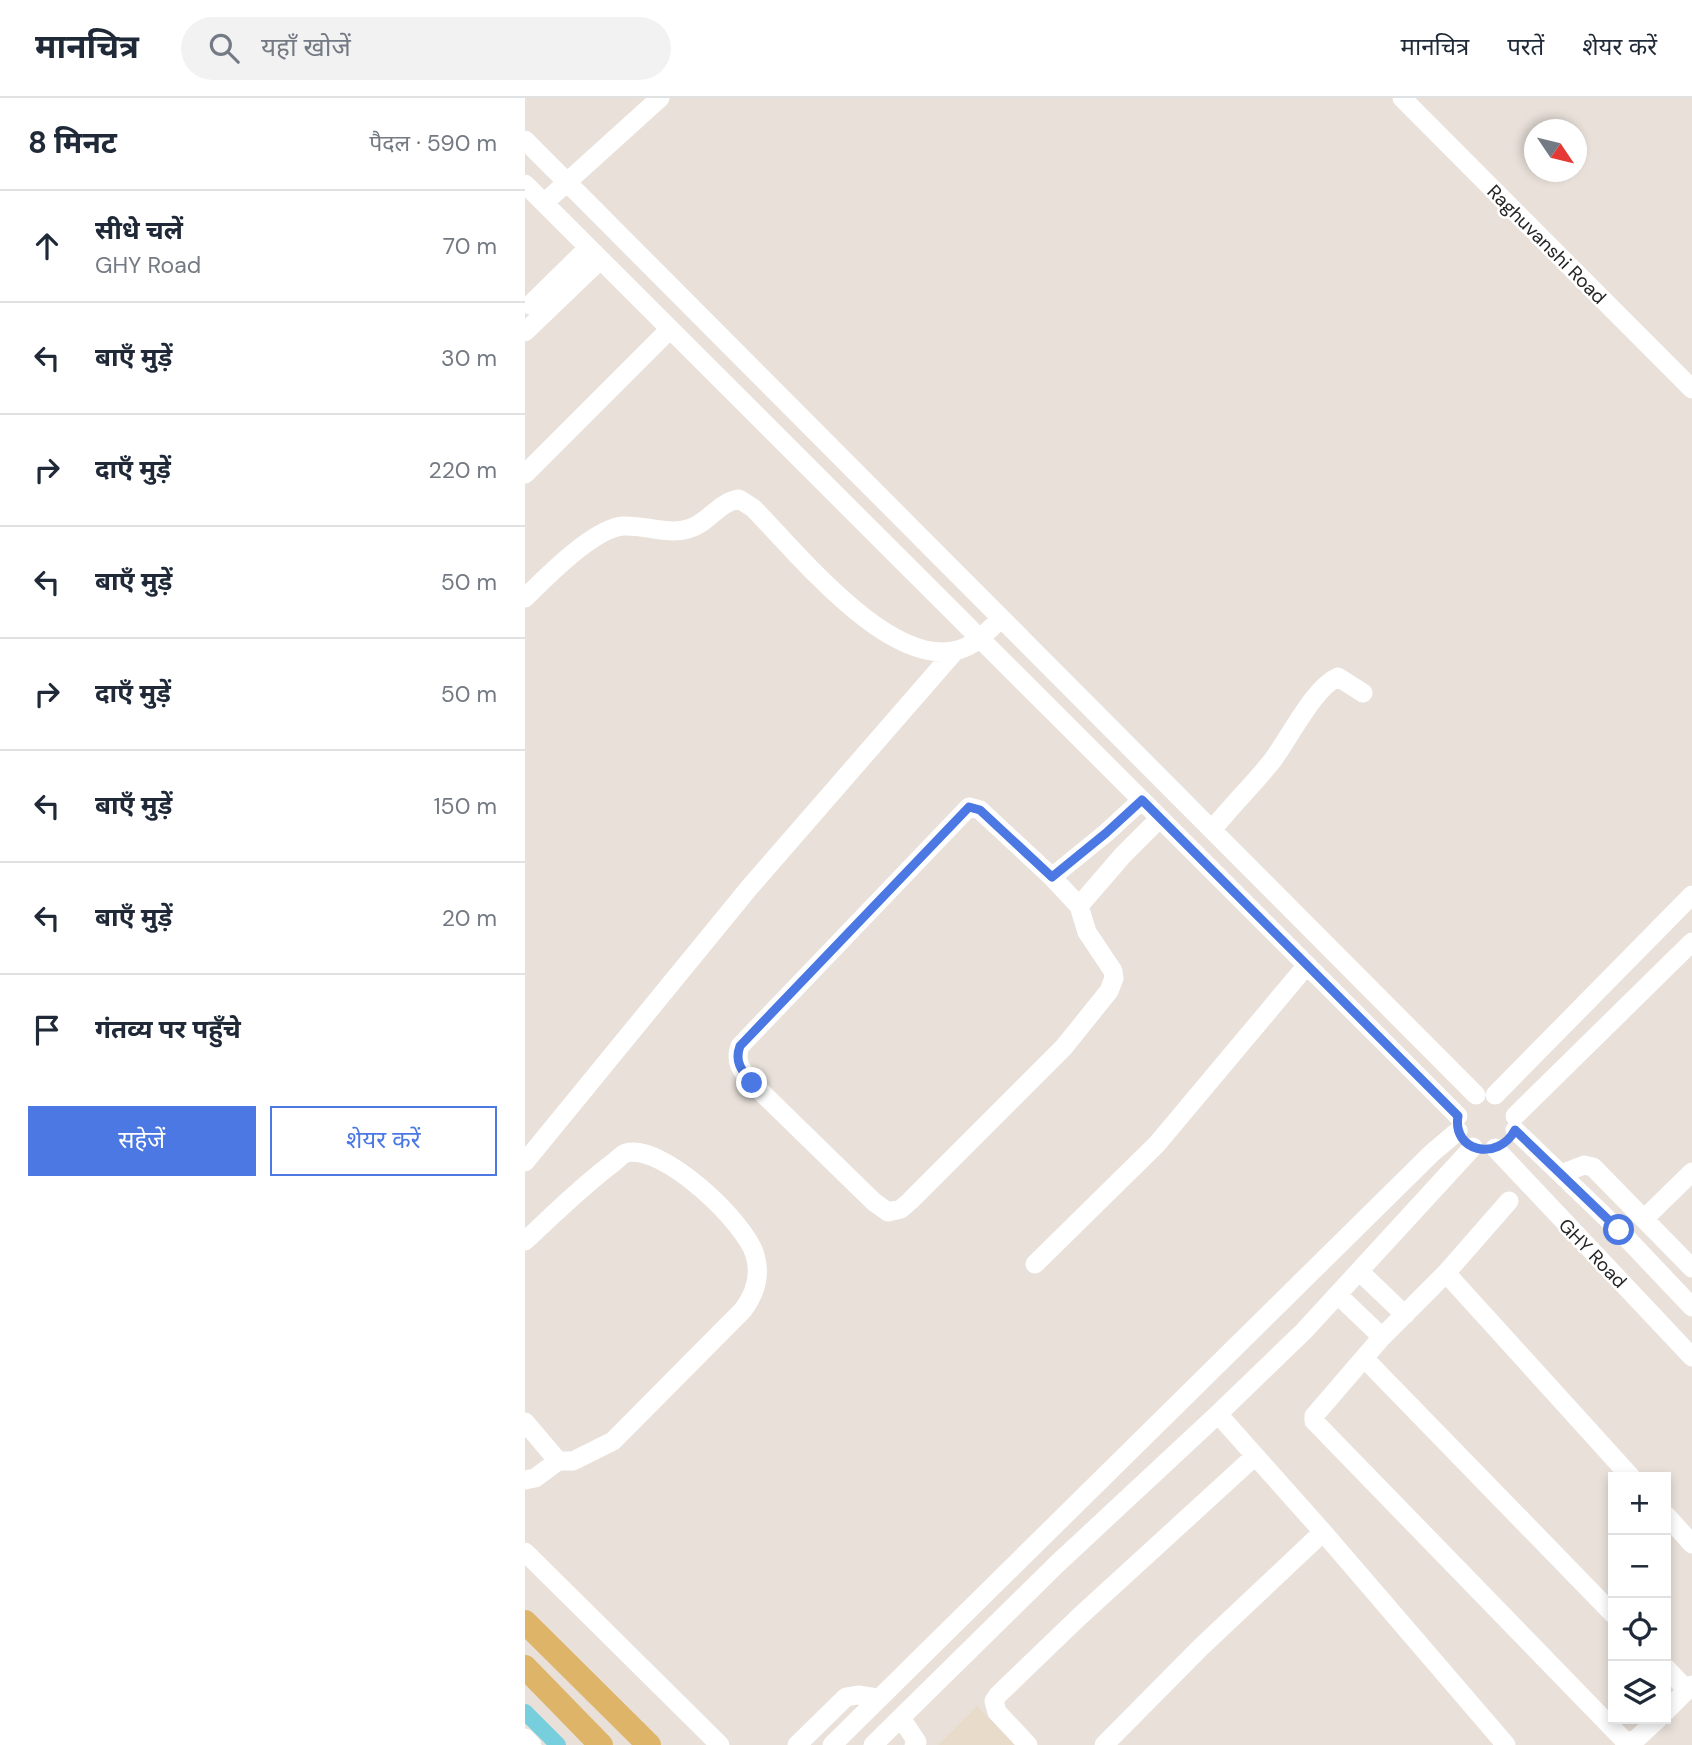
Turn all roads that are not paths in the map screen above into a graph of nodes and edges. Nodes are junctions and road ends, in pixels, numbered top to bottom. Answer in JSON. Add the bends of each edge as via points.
{"nodes":[{"id":1,"x":660,"y":98,"type":"edge"},
{"id":2,"x":1402,"y":98,"type":"edge"},
{"id":3,"x":525,"y":140,"type":"edge"},
{"id":4,"x":566,"y":182,"type":"junction"},
{"id":5,"x":525,"y":184,"type":"edge"},
{"id":6,"x":544,"y":203,"type":"junction"},
{"id":7,"x":594,"y":254,"type":"junction"},
{"id":8,"x":532,"y":307,"type":"edge"},
{"id":9,"x":670,"y":329,"type":"junction"},
{"id":10,"x":525,"y":332,"type":"edge"},
{"id":11,"x":1692,"y":389,"type":"edge"},
{"id":12,"x":525,"y":474,"type":"edge"},
{"id":13,"x":525,"y":598,"type":"edge"},
{"id":14,"x":1001,"y":618,"type":"junction"},
{"id":15,"x":981,"y":639,"type":"junction"},
{"id":16,"x":955,"y":651,"type":"junction"},
{"id":17,"x":1363,"y":693,"type":"dead end"},
{"id":18,"x":1142,"y":800,"type":"junction"},
{"id":19,"x":1160,"y":818,"type":"junction"},
{"id":20,"x":1212,"y":830,"type":"junction"},
{"id":21,"x":1052,"y":877,"type":"junction"},
{"id":22,"x":1692,"y":895,"type":"edge"},
{"id":23,"x":1079,"y":906,"type":"junction"},
{"id":24,"x":1692,"y":942,"type":"edge"},
{"id":25,"x":1307,"y":964,"type":"junction"},
{"id":26,"x":1486,"y":1095,"type":"junction"},
{"id":27,"x":1458,"y":1123,"type":"junction"},
{"id":28,"x":1515,"y":1123,"type":"junction"},
{"id":29,"x":1473,"y":1147,"type":"junction"},
{"id":30,"x":1495,"y":1148,"type":"junction"},
{"id":31,"x":525,"y":1162,"type":"edge"},
{"id":32,"x":1692,"y":1172,"type":"edge"},
{"id":33,"x":1561,"y":1174,"type":"junction"},
{"id":34,"x":1509,"y":1201,"type":"dead end"},
{"id":35,"x":1644,"y":1219,"type":"junction"},
{"id":36,"x":525,"y":1241,"type":"edge"},
{"id":37,"x":1035,"y":1264,"type":"dead end"},
{"id":38,"x":1692,"y":1268,"type":"edge"},
{"id":39,"x":1360,"y":1272,"type":"junction"},
{"id":40,"x":1446,"y":1273,"type":"junction"},
{"id":41,"x":1338,"y":1295,"type":"junction"},
{"id":42,"x":1692,"y":1307,"type":"edge"},
{"id":43,"x":1405,"y":1315,"type":"junction"},
{"id":44,"x":1382,"y":1337,"type":"junction"},
{"id":45,"x":1692,"y":1357,"type":"edge"},
{"id":46,"x":1365,"y":1359,"type":"junction"},
{"id":47,"x":1218,"y":1415,"type":"junction"},
{"id":48,"x":525,"y":1422,"type":"edge"},
{"id":49,"x":1255,"y":1456,"type":"junction"},
{"id":50,"x":558,"y":1461,"type":"junction"},
{"id":51,"x":1626,"y":1472,"type":"edge"},
{"id":52,"x":525,"y":1480,"type":"edge"},
{"id":53,"x":1671,"y":1521,"type":"edge"},
{"id":54,"x":1323,"y":1532,"type":"junction"},
{"id":55,"x":1692,"y":1544,"type":"edge"},
{"id":56,"x":525,"y":1552,"type":"edge"},
{"id":57,"x":985,"y":1592,"type":"junction"},
{"id":58,"x":1608,"y":1609,"type":"edge"},
{"id":59,"x":1007,"y":1614,"type":"junction"},
{"id":60,"x":525,"y":1622,"type":"edge"},
{"id":61,"x":525,"y":1667,"type":"edge"},
{"id":62,"x":1671,"y":1672,"type":"edge"},
{"id":63,"x":1690,"y":1687,"type":"edge"},
{"id":64,"x":877,"y":1698,"type":"junction"},
{"id":65,"x":1671,"y":1706,"type":"edge"},
{"id":66,"x":901,"y":1718,"type":"junction"},
{"id":67,"x":1608,"y":1724,"type":"edge"},
{"id":68,"x":1608,"y":1724,"type":"edge"},
{"id":69,"x":1653,"y":1724,"type":"edge"},
{"id":70,"x":525,"y":1738,"type":"edge"},
{"id":71,"x":532,"y":1745,"type":"edge"},
{"id":72,"x":601,"y":1745,"type":"edge"},
{"id":73,"x":649,"y":1745,"type":"edge"},
{"id":74,"x":720,"y":1745,"type":"edge"},
{"id":75,"x":797,"y":1745,"type":"edge"},
{"id":76,"x":832,"y":1745,"type":"edge"},
{"id":77,"x":873,"y":1745,"type":"edge"},
{"id":78,"x":913,"y":1745,"type":"edge"},
{"id":79,"x":1028,"y":1745,"type":"edge"},
{"id":80,"x":1104,"y":1745,"type":"edge"},
{"id":81,"x":1506,"y":1745,"type":"edge"}],
"edges":[{"from":1,"to":4,"type":"street"},
{"from":2,"to":11,"type":"street","name":"Raghuvanshi Road"},
{"from":3,"to":4,"type":"street"},
{"from":4,"to":6,"type":"street"},
{"from":4,"to":14,"type":"street"},
{"from":5,"to":6,"type":"street"},
{"from":6,"to":7,"type":"street"},
{"from":7,"to":8,"type":"street"},
{"from":7,"to":9,"type":"street"},
{"from":8,"to":10,"type":"street"},
{"from":9,"to":12,"type":"street"},
{"from":9,"to":15,"type":"street"},
{"from":13,"to":16,"type":"street","via":[[610,528],[688,529],[739,499],[832,591],[898,640],[929,652]]},
{"from":14,"to":15,"type":"street"},
{"from":14,"to":20,"type":"street"},
{"from":15,"to":16,"type":"street"},
{"from":15,"to":18,"type":"street"},
{"from":16,"to":31,"type":"street","via":[[749,888]]},
{"from":17,"to":20,"type":"street","via":[[1338,677],[1329,682],[1273,759]]},
{"from":18,"to":19,"type":"street"},
{"from":18,"to":21,"type":"street"},
{"from":19,"to":23,"type":"street"},
{"from":19,"to":25,"type":"street"},
{"from":20,"to":26,"type":"street"},
{"from":21,"to":23,"type":"street"},
{"from":21,"to":23,"type":"street","via":[[980,810],[969,807],[740,1046],[739,1066],[874,1202],[888,1212],[901,1209],[1064,1047],[1109,991],[1113,971],[1087,932]]},
{"from":22,"to":26,"type":"street"},
{"from":24,"to":28,"type":"street"},
{"from":25,"to":27,"type":"street"},
{"from":25,"to":37,"type":"street","via":[[1157,1144]]},
{"from":26,"to":27,"type":"street","via":[[1468,1100]]},
{"from":26,"to":28,"type":"street","via":[[1504,1099]]},
{"from":27,"to":29,"type":"street"},
{"from":27,"to":57,"type":"street"},
{"from":28,"to":30,"type":"street","via":[[1507,1141]]},
{"from":28,"to":33,"type":"street","name":"GHY Road"},
{"from":29,"to":30,"type":"street"},
{"from":29,"to":39,"type":"street"},
{"from":30,"to":45,"type":"street","name":"GHY Road"},
{"from":32,"to":35,"type":"street"},
{"from":33,"to":35,"type":"street","via":[[1584,1165],[1593,1167]]},
{"from":33,"to":42,"type":"street","name":"GHY Road"},
{"from":34,"to":40,"type":"street"},
{"from":35,"to":38,"type":"street"},
{"from":36,"to":50,"type":"street","via":[[626,1153],[647,1154],[680,1171],[711,1197],[739,1227],[755,1254],[758,1270],[743,1310],[613,1441],[573,1461]]},
{"from":39,"to":41,"type":"street"},
{"from":39,"to":43,"type":"street"},
{"from":40,"to":43,"type":"street"},
{"from":40,"to":51,"type":"street"},
{"from":41,"to":44,"type":"street"},
{"from":41,"to":47,"type":"street"},
{"from":43,"to":44,"type":"street"},
{"from":44,"to":46,"type":"street"},
{"from":46,"to":58,"type":"street"},
{"from":46,"to":68,"type":"street","via":[[1316,1413],[1314,1421]]},
{"from":47,"to":49,"type":"street"},
{"from":47,"to":59,"type":"street"},
{"from":48,"to":50,"type":"street"},
{"from":49,"to":54,"type":"street"},
{"from":49,"to":79,"type":"street","via":[[998,1695],[997,1712]]},
{"from":50,"to":52,"type":"street"},
{"from":53,"to":55,"type":"street"},
{"from":54,"to":80,"type":"street"},
{"from":54,"to":81,"type":"street"},
{"from":56,"to":74,"type":"street"},
{"from":57,"to":59,"type":"street"},
{"from":57,"to":64,"type":"street"},
{"from":59,"to":66,"type":"street"},
{"from":60,"to":73,"type":"main road"},
{"from":61,"to":72,"type":"main road"},
{"from":62,"to":63,"type":"street"},
{"from":63,"to":65,"type":"street"},
{"from":64,"to":75,"type":"street","via":[[846,1697]]},
{"from":64,"to":76,"type":"street"},
{"from":66,"to":77,"type":"street"},
{"from":66,"to":78,"type":"street","via":[[916,1742]]},
{"from":67,"to":69,"type":"street","via":[[1633,1742]]},
{"from":70,"to":71,"type":"street"}]}
